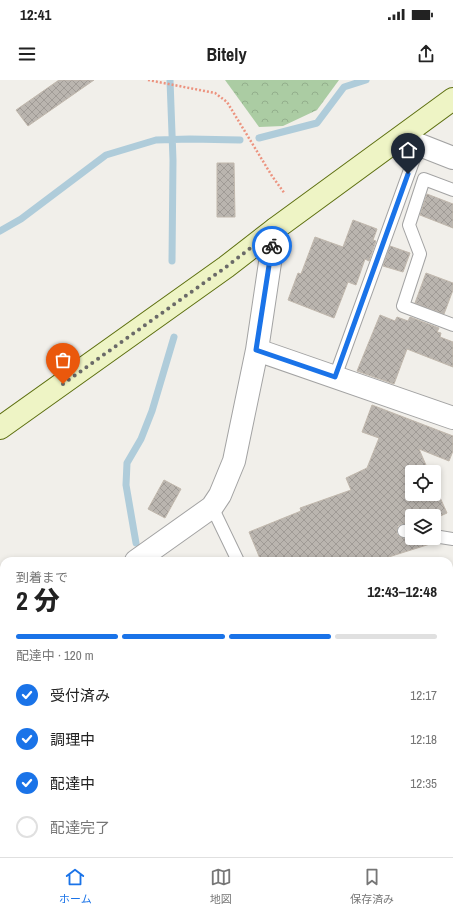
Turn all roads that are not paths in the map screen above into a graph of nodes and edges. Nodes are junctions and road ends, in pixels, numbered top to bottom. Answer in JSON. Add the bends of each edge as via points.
{"nodes":[{"id":1,"x":453,"y":99,"type":"edge"},
{"id":2,"x":410,"y":141,"type":"junction"},
{"id":3,"x":453,"y":158,"type":"edge"},
{"id":4,"x":453,"y":190,"type":"edge"},
{"id":5,"x":275,"y":229,"type":"junction"},
{"id":6,"x":453,"y":325,"type":"edge"},
{"id":7,"x":256,"y":350,"type":"junction"},
{"id":8,"x":335,"y":377,"type":"junction"},
{"id":9,"x":453,"y":418,"type":"edge"},
{"id":10,"x":0,"y":428,"type":"edge"},
{"id":11,"x":212,"y":506,"type":"junction"},
{"id":12,"x":441,"y":537,"type":"edge"},
{"id":13,"x":453,"y":539,"type":"edge"},
{"id":14,"x":142,"y":557,"type":"edge"},
{"id":15,"x":236,"y":557,"type":"edge"}],
"edges":[{"from":1,"to":2,"type":"street"},
{"from":2,"to":3,"type":"street"},
{"from":2,"to":5,"type":"street"},
{"from":2,"to":8,"type":"lane"},
{"from":4,"to":6,"type":"lane","via":[[424,179],[409,225],[420,254],[403,306]]},
{"from":5,"to":7,"type":"street"},
{"from":5,"to":10,"type":"street","via":[[226,267]]},
{"from":7,"to":8,"type":"street"},
{"from":7,"to":11,"type":"street","via":[[234,461],[220,495]]},
{"from":8,"to":9,"type":"street"},
{"from":11,"to":14,"type":"street"},
{"from":11,"to":15,"type":"lane"},
{"from":12,"to":13,"type":"lane"}]}
